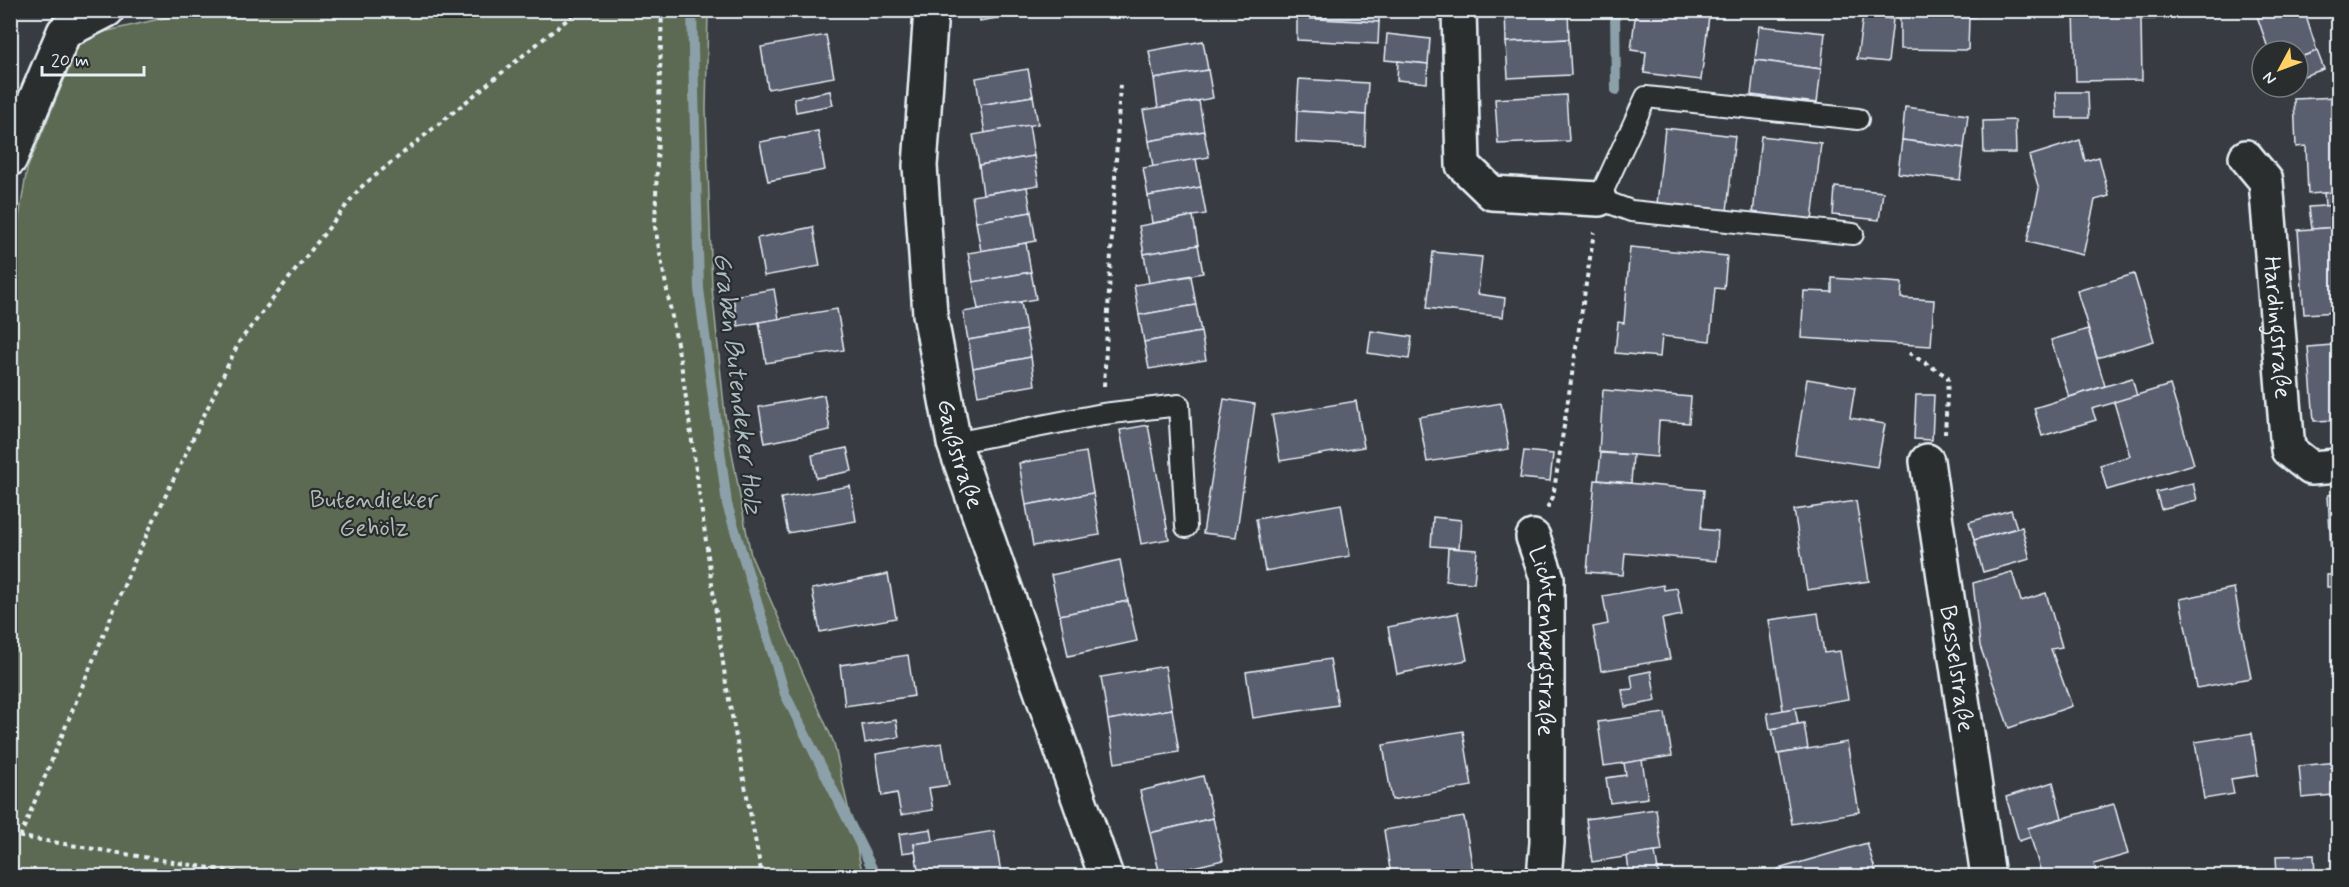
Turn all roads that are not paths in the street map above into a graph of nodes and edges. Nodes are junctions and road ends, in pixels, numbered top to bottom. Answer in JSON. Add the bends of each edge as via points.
{"nodes":[{"id":1,"x":107,"y":10,"type":"edge"},
{"id":2,"x":931,"y":10,"type":"edge"},
{"id":3,"x":1459,"y":10,"type":"edge"},
{"id":4,"x":1857,"y":118,"type":"dead end"},
{"id":5,"x":2246,"y":157,"type":"dead end"},
{"id":6,"x":10,"y":159,"type":"edge"},
{"id":7,"x":1599,"y":199,"type":"junction"},
{"id":8,"x":1853,"y":234,"type":"dead end"},
{"id":9,"x":954,"y":443,"type":"junction"},
{"id":10,"x":1927,"y":461,"type":"road end"},
{"id":11,"x":2338,"y":466,"type":"edge"},
{"id":12,"x":1186,"y":527,"type":"dead end"},
{"id":13,"x":1533,"y":537,"type":"road end"},
{"id":14,"x":1106,"y":876,"type":"edge"},
{"id":15,"x":1544,"y":876,"type":"edge"},
{"id":16,"x":1988,"y":876,"type":"edge"}],
"edges":[{"from":1,"to":6,"type":"street","via":[[64,32]]},
{"from":2,"to":9,"type":"street","name":"Gaußstraße","via":[[920,166],[930,314]]},
{"from":3,"to":7,"type":"street","via":[[1463,165],[1492,193]]},
{"from":4,"to":7,"type":"lane","via":[[1646,97]]},
{"from":5,"to":11,"type":"street","name":"Hardingstraße","via":[[2266,181],[2288,450],[2311,468]]},
{"from":7,"to":8,"type":"lane","via":[[1631,211]]},
{"from":9,"to":12,"type":"lane","via":[[1103,414],[1179,405]]},
{"from":9,"to":14,"type":"street","name":"Gaußstraße"},
{"from":10,"to":16,"type":"street","name":"Besselstraße"},
{"from":13,"to":15,"type":"street","name":"Lichtenbergstraße","via":[[1546,578]]}]}
